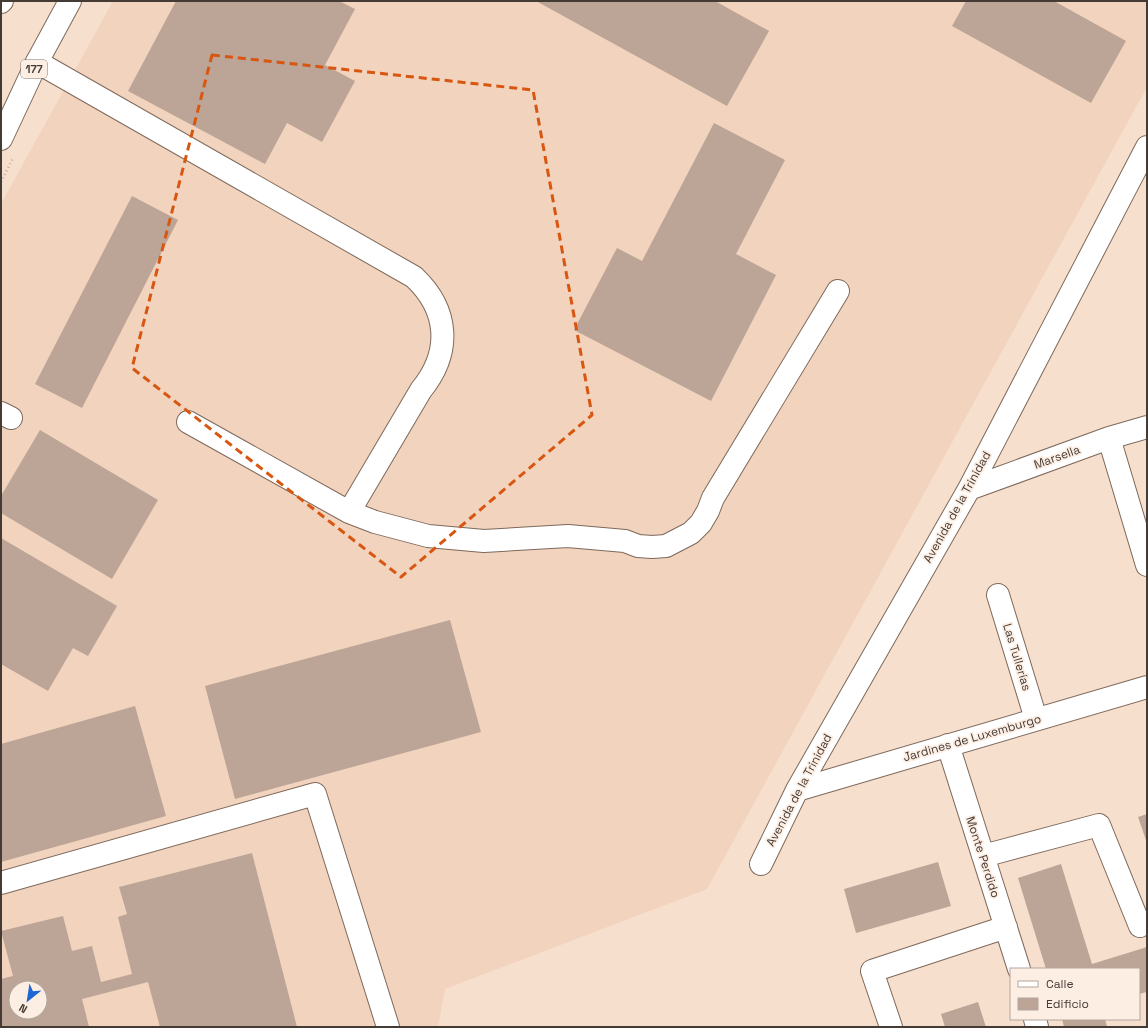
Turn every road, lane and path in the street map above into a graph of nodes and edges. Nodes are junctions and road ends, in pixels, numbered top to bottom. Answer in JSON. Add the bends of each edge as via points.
{"nodes":[{"id":1,"x":70,"y":1,"type":"edge"},
{"id":2,"x":38,"y":62,"type":"junction"},
{"id":3,"x":1,"y":139,"type":"edge"},
{"id":4,"x":1147,"y":147,"type":"edge"},
{"id":5,"x":838,"y":291,"type":"dead end"},
{"id":6,"x":188,"y":422,"type":"dead end"},
{"id":7,"x":1147,"y":427,"type":"edge"},
{"id":8,"x":1109,"y":438,"type":"junction"},
{"id":9,"x":969,"y":489,"type":"junction"},
{"id":10,"x":349,"y":512,"type":"junction"},
{"id":11,"x":1147,"y":565,"type":"edge"},
{"id":12,"x":998,"y":595,"type":"dead end"},
{"id":13,"x":1147,"y":687,"type":"edge"},
{"id":14,"x":1036,"y":719,"type":"junction"},
{"id":15,"x":948,"y":745,"type":"junction"},
{"id":16,"x":797,"y":790,"type":"junction"},
{"id":17,"x":983,"y":856,"type":"junction"},
{"id":18,"x":760,"y":864,"type":"dead end"},
{"id":19,"x":1,"y":883,"type":"edge"},
{"id":20,"x":1140,"y":926,"type":"dead end"},
{"id":21,"x":1006,"y":928,"type":"junction"},
{"id":22,"x":1019,"y":968,"type":"edge"},
{"id":23,"x":388,"y":1027,"type":"edge"},
{"id":24,"x":890,"y":1027,"type":"edge"}],
"edges":[{"from":1,"to":2,"type":"street","number":"177"},
{"from":2,"to":3,"type":"street","number":"177"},
{"from":2,"to":10,"type":"street","via":[[414,277],[434,301],[440,315],[442,330],[440,356],[430,380]]},
{"from":4,"to":9,"type":"street","name":"Avenida de la Trinidad"},
{"from":5,"to":10,"type":"street","via":[[713,498],[701,523],[691,533],[666,546],[638,546],[624,541],[568,536],[512,540],[456,539],[401,530]]},
{"from":6,"to":10,"type":"street"},
{"from":7,"to":8,"type":"street","name":"Marsella"},
{"from":8,"to":9,"type":"street","name":"Marsella"},
{"from":8,"to":11,"type":"street"},
{"from":9,"to":16,"type":"street","name":"Avenida de la Trinidad"},
{"from":12,"to":14,"type":"street","name":"Las Tullerías"},
{"from":13,"to":14,"type":"street","name":"Jardines de Luxemburgo"},
{"from":14,"to":15,"type":"street","name":"Jardines de Luxemburgo"},
{"from":15,"to":16,"type":"street","name":"Jardines de Luxemburgo"},
{"from":15,"to":17,"type":"street","name":"Monte Perdido"},
{"from":16,"to":18,"type":"street","name":"Avenida de la Trinidad"},
{"from":17,"to":20,"type":"street","via":[[1099,825]]},
{"from":17,"to":21,"type":"street","name":"Monte Perdido"},
{"from":19,"to":23,"type":"street","via":[[315,794]]},
{"from":21,"to":22,"type":"street","name":"Monte Perdido"},
{"from":21,"to":24,"type":"street","via":[[872,971]]}]}
